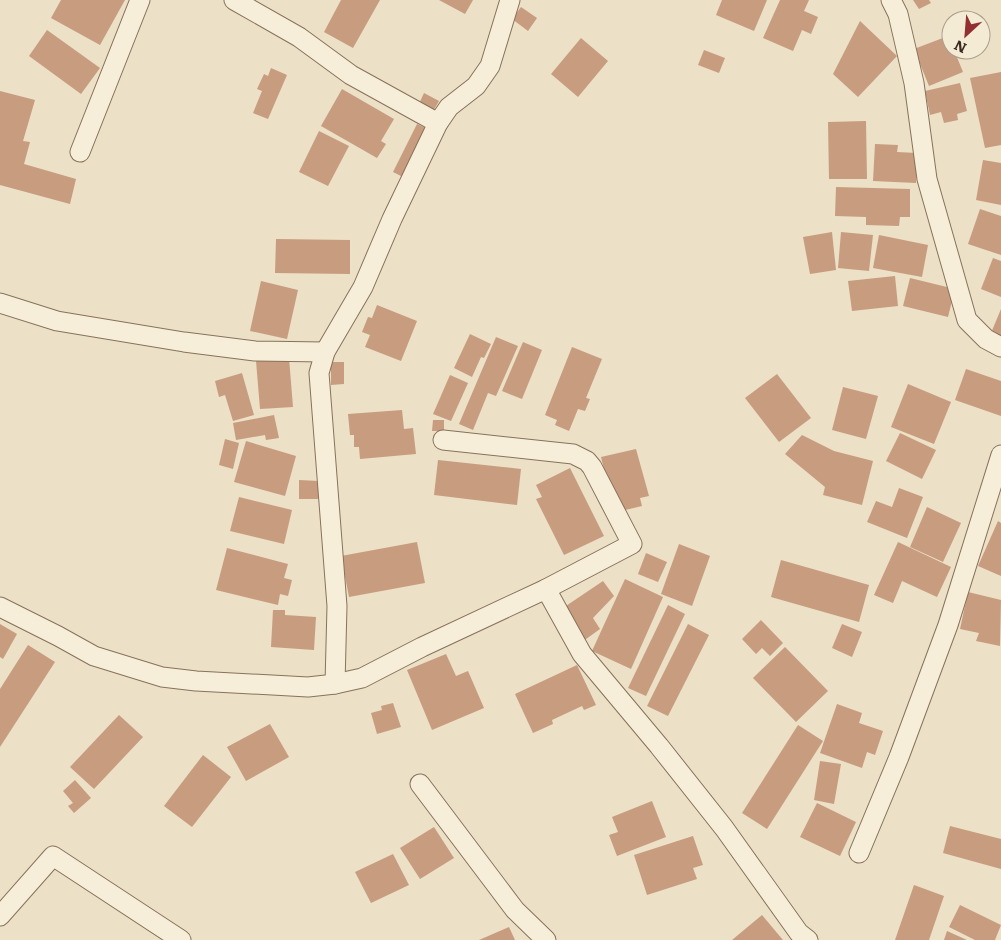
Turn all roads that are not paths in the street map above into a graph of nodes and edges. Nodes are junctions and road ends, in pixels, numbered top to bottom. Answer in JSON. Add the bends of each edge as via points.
{"nodes":[{"id":1,"x":140,"y":0,"type":"edge"},
{"id":2,"x":234,"y":0,"type":"edge"},
{"id":3,"x":510,"y":0,"type":"edge"},
{"id":4,"x":891,"y":0,"type":"edge"},
{"id":5,"x":438,"y":123,"type":"junction"},
{"id":6,"x":80,"y":152,"type":"dead end"},
{"id":7,"x":0,"y":303,"type":"edge"},
{"id":8,"x":1001,"y":347,"type":"edge"},
{"id":9,"x":325,"y":352,"type":"junction"},
{"id":10,"x":443,"y":440,"type":"dead end"},
{"id":11,"x":1001,"y":455,"type":"edge"},
{"id":12,"x":546,"y":589,"type":"junction"},
{"id":13,"x":0,"y":607,"type":"edge"},
{"id":14,"x":335,"y":684,"type":"junction"},
{"id":15,"x":420,"y":784,"type":"dead end"},
{"id":16,"x":859,"y":853,"type":"dead end"},
{"id":17,"x":0,"y":916,"type":"edge"},
{"id":18,"x":181,"y":940,"type":"edge"},
{"id":19,"x":546,"y":940,"type":"edge"},
{"id":20,"x":808,"y":940,"type":"edge"}],
"edges":[{"from":1,"to":6,"type":"street"},
{"from":2,"to":5,"type":"street","via":[[300,36],[351,75]]},
{"from":3,"to":5,"type":"street","via":[[490,66],[476,86],[449,107]]},
{"from":4,"to":8,"type":"street","via":[[898,14],[914,83],[927,179],[967,320],[986,339]]},
{"from":5,"to":9,"type":"street","via":[[364,287]]},
{"from":7,"to":9,"type":"street","via":[[57,321],[184,342],[255,351]]},
{"from":9,"to":14,"type":"street","via":[[319,373],[338,606]]},
{"from":10,"to":12,"type":"street","via":[[573,454],[592,466],[632,544]]},
{"from":11,"to":16,"type":"street","via":[[948,625]]},
{"from":12,"to":14,"type":"street","via":[[362,678]]},
{"from":12,"to":20,"type":"street","via":[[582,654],[724,828],[799,933]]},
{"from":13,"to":14,"type":"street","via":[[94,656],[162,677],[308,688]]},
{"from":15,"to":19,"type":"street","via":[[515,910]]},
{"from":17,"to":18,"type":"street","via":[[53,856]]}]}
